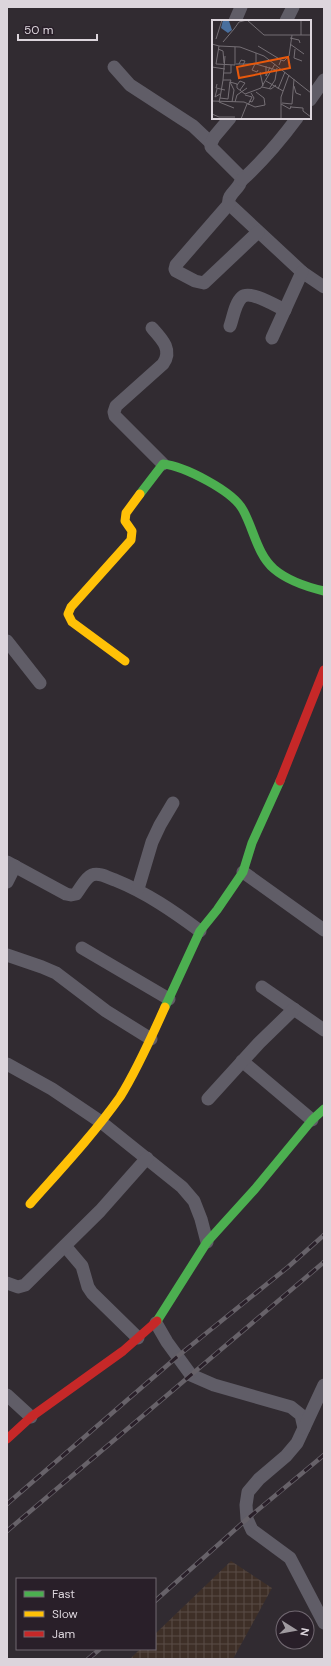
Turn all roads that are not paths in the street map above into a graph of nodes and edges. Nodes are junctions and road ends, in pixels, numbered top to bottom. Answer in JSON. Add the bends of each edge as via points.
{"nodes":[{"id":1,"x":241,"y":7,"type":"edge"},
{"id":2,"x":293,"y":7,"type":"edge"},
{"id":3,"x":235,"y":20,"type":"edge"},
{"id":4,"x":286,"y":20,"type":"edge"},
{"id":5,"x":114,"y":67,"type":"dead end"},
{"id":6,"x":324,"y":80,"type":"edge"},
{"id":7,"x":311,"y":99,"type":"edge"},
{"id":8,"x":229,"y":119,"type":"edge"},
{"id":9,"x":296,"y":119,"type":"edge"},
{"id":10,"x":211,"y":143,"type":"junction"},
{"id":11,"x":242,"y":180,"type":"junction"},
{"id":12,"x":229,"y":204,"type":"junction"},
{"id":13,"x":258,"y":232,"type":"junction"},
{"id":14,"x":302,"y":272,"type":"junction"},
{"id":15,"x":324,"y":288,"type":"edge"},
{"id":16,"x":285,"y":310,"type":"junction"},
{"id":17,"x":230,"y":326,"type":"dead end"},
{"id":18,"x":152,"y":328,"type":"dead end"},
{"id":19,"x":272,"y":338,"type":"dead end"},
{"id":20,"x":163,"y":464,"type":"junction"},
{"id":21,"x":324,"y":591,"type":"edge"},
{"id":22,"x":7,"y":641,"type":"edge"},
{"id":23,"x":125,"y":661,"type":"dead end"},
{"id":24,"x":324,"y":670,"type":"edge"},
{"id":25,"x":40,"y":683,"type":"dead end"},
{"id":26,"x":173,"y":803,"type":"dead end"},
{"id":27,"x":11,"y":864,"type":"edge"},
{"id":28,"x":243,"y":872,"type":"junction"},
{"id":29,"x":7,"y":882,"type":"edge"},
{"id":30,"x":138,"y":889,"type":"junction"},
{"id":31,"x":324,"y":930,"type":"edge"},
{"id":32,"x":200,"y":931,"type":"junction"},
{"id":33,"x":82,"y":948,"type":"dead end"},
{"id":34,"x":7,"y":955,"type":"edge"},
{"id":35,"x":262,"y":987,"type":"dead end"},
{"id":36,"x":169,"y":999,"type":"junction"},
{"id":37,"x":294,"y":1009,"type":"junction"},
{"id":38,"x":324,"y":1030,"type":"edge"},
{"id":39,"x":151,"y":1038,"type":"junction"},
{"id":40,"x":242,"y":1061,"type":"junction"},
{"id":41,"x":7,"y":1064,"type":"edge"},
{"id":42,"x":208,"y":1099,"type":"dead end"},
{"id":43,"x":324,"y":1109,"type":"edge"},
{"id":44,"x":312,"y":1120,"type":"junction"},
{"id":45,"x":101,"y":1122,"type":"junction"},
{"id":46,"x":147,"y":1158,"type":"junction"},
{"id":47,"x":30,"y":1204,"type":"dead end"},
{"id":48,"x":207,"y":1242,"type":"junction"},
{"id":49,"x":65,"y":1246,"type":"junction"},
{"id":50,"x":7,"y":1283,"type":"edge"},
{"id":51,"x":156,"y":1323,"type":"junction"},
{"id":52,"x":138,"y":1338,"type":"junction"},
{"id":53,"x":324,"y":1385,"type":"edge"},
{"id":54,"x":7,"y":1395,"type":"edge"},
{"id":55,"x":31,"y":1417,"type":"junction"},
{"id":56,"x":304,"y":1428,"type":"junction"},
{"id":57,"x":7,"y":1439,"type":"edge"},
{"id":58,"x":324,"y":1623,"type":"edge"}],
"edges":[{"from":1,"to":3,"type":"street"},
{"from":2,"to":4,"type":"street"},
{"from":5,"to":10,"type":"street","via":[[130,85],[193,126]]},
{"from":6,"to":7,"type":"street"},
{"from":8,"to":10,"type":"street"},
{"from":9,"to":11,"type":"street","via":[[270,154]]},
{"from":10,"to":11,"type":"street"},
{"from":11,"to":12,"type":"street","via":[[229,197]]},
{"from":12,"to":13,"type":"street"},
{"from":12,"to":13,"type":"street","via":[[176,265],[176,271],[204,283]]},
{"from":13,"to":14,"type":"street"},
{"from":14,"to":15,"type":"street"},
{"from":14,"to":16,"type":"street"},
{"from":16,"to":17,"type":"street","via":[[247,294],[239,301]]},
{"from":16,"to":19,"type":"street"},
{"from":18,"to":20,"type":"street","via":[[165,344],[167,359],[116,406],[114,412],[115,416]]},
{"from":20,"to":21,"type":"street","via":[[176,465],[200,476],[229,495],[240,506],[259,550],[274,569],[310,588]]},
{"from":20,"to":23,"type":"street","via":[[126,513],[125,521],[132,531],[131,540],[68,613],[68,618],[72,622]]},
{"from":22,"to":25,"type":"street"},
{"from":24,"to":28,"type":"street","via":[[282,777],[252,844]]},
{"from":26,"to":30,"type":"street","via":[[152,842]]},
{"from":27,"to":29,"type":"street"},
{"from":27,"to":30,"type":"street","via":[[71,895],[76,894],[91,875],[98,874]]},
{"from":28,"to":31,"type":"street"},
{"from":28,"to":32,"type":"street","via":[[218,910]]},
{"from":30,"to":32,"type":"street"},
{"from":32,"to":36,"type":"street"},
{"from":33,"to":36,"type":"street"},
{"from":34,"to":39,"type":"street","via":[[56,974],[106,1011]]},
{"from":35,"to":37,"type":"street"},
{"from":36,"to":39,"type":"street"},
{"from":37,"to":38,"type":"street"},
{"from":37,"to":40,"type":"street"},
{"from":39,"to":45,"type":"street","via":[[120,1096]]},
{"from":40,"to":42,"type":"street"},
{"from":40,"to":44,"type":"street"},
{"from":41,"to":45,"type":"street","via":[[52,1089]]},
{"from":43,"to":44,"type":"street"},
{"from":44,"to":48,"type":"street"},
{"from":45,"to":46,"type":"street"},
{"from":45,"to":47,"type":"street"},
{"from":46,"to":48,"type":"street","via":[[182,1187],[194,1201]]},
{"from":46,"to":49,"type":"street"},
{"from":48,"to":51,"type":"street"},
{"from":49,"to":50,"type":"street","via":[[25,1285],[18,1287]]},
{"from":49,"to":52,"type":"street","via":[[82,1266],[92,1293]]},
{"from":51,"to":52,"type":"street"},
{"from":51,"to":56,"type":"street","via":[[191,1374],[214,1385],[290,1407],[301,1415]]},
{"from":52,"to":55,"type":"street"},
{"from":53,"to":56,"type":"street"},
{"from":54,"to":55,"type":"street"},
{"from":55,"to":57,"type":"street"},
{"from":56,"to":58,"type":"street","via":[[297,1443],[286,1456],[248,1492],[246,1505],[252,1530],[290,1558]]}]}
